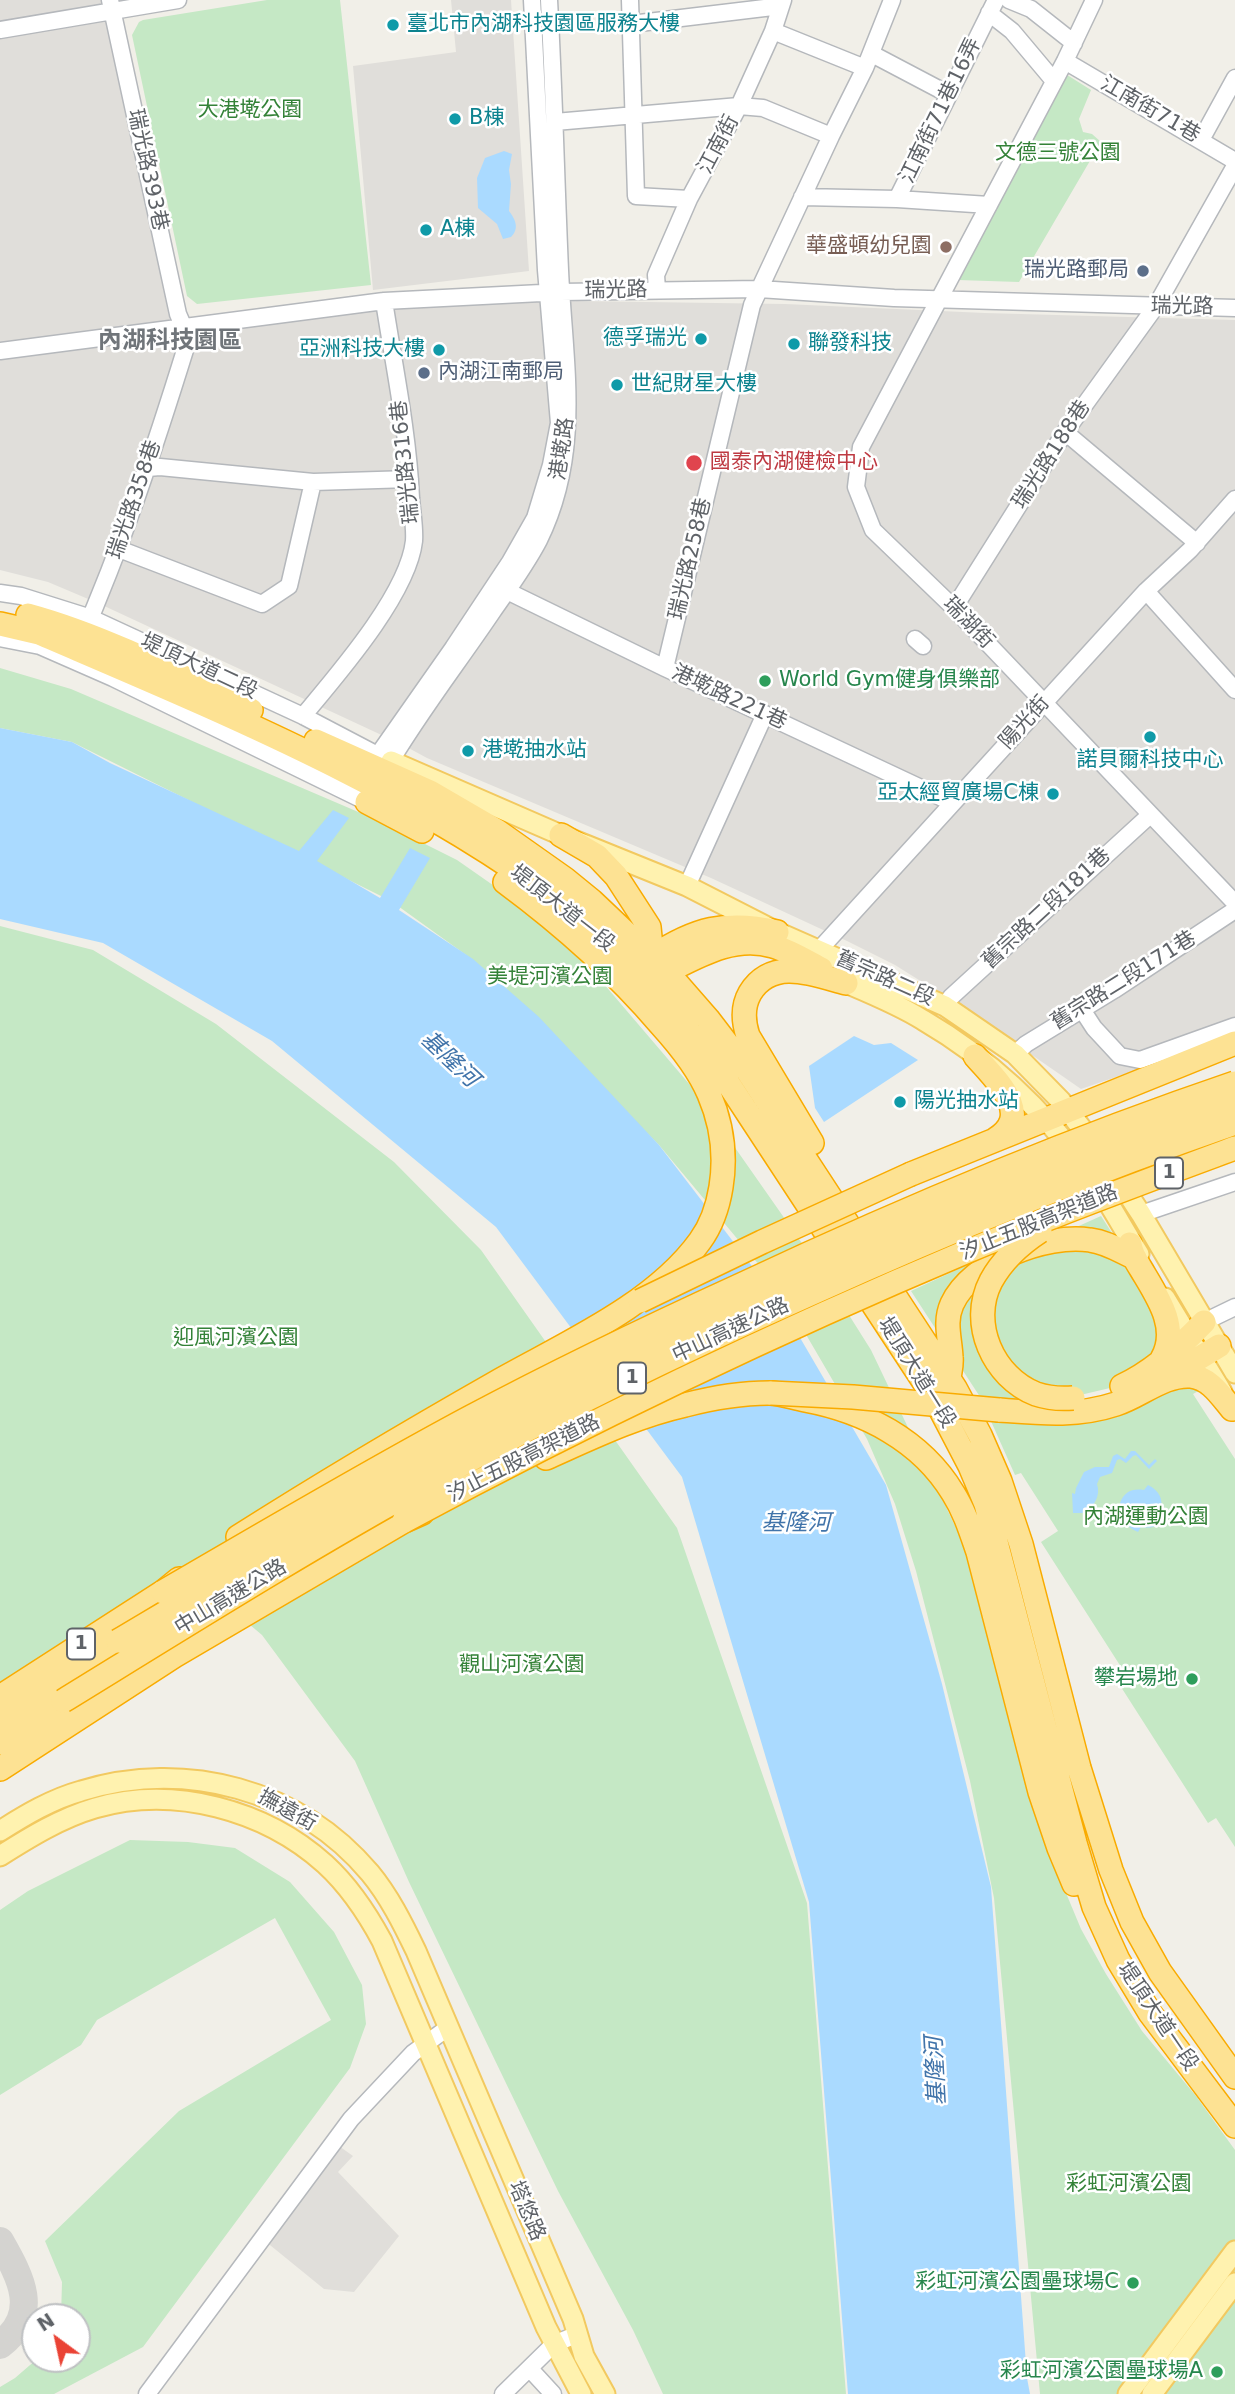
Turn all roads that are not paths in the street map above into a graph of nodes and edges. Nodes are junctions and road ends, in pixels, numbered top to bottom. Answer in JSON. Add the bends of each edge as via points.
{"nodes":[{"id":1,"x":178,"y":0,"type":"edge"},
{"id":2,"x":532,"y":0,"type":"edge"},
{"id":3,"x":548,"y":0,"type":"edge"},
{"id":4,"x":630,"y":0,"type":"edge"},
{"id":5,"x":892,"y":0,"type":"edge"},
{"id":6,"x":1009,"y":0,"type":"edge"},
{"id":7,"x":1094,"y":0,"type":"edge"},
{"id":8,"x":782,"y":3,"type":"edge"},
{"id":9,"x":111,"y":5,"type":"edge"},
{"id":10,"x":993,"y":6,"type":"edge"},
{"id":11,"x":631,"y":24,"type":"junction"},
{"id":12,"x":0,"y":30,"type":"edge"},
{"id":13,"x":774,"y":31,"type":"junction"},
{"id":14,"x":1074,"y":43,"type":"junction"},
{"id":15,"x":869,"y":61,"type":"junction"},
{"id":16,"x":1065,"y":61,"type":"junction"},
{"id":17,"x":1235,"y":78,"type":"edge"},
{"id":18,"x":1054,"y":81,"type":"junction"},
{"id":19,"x":948,"y":94,"type":"junction"},
{"id":20,"x":739,"y":106,"type":"junction"},
{"id":21,"x":633,"y":115,"type":"junction"},
{"id":22,"x":555,"y":122,"type":"junction"},
{"id":23,"x":831,"y":136,"type":"junction"},
{"id":24,"x":1201,"y":140,"type":"junction"},
{"id":25,"x":1235,"y":160,"type":"edge"},
{"id":26,"x":1235,"y":166,"type":"edge"},
{"id":27,"x":802,"y":197,"type":"junction"},
{"id":28,"x":689,"y":199,"type":"junction"},
{"id":29,"x":897,"y":199,"type":"junction"},
{"id":30,"x":989,"y":205,"type":"junction"},
{"id":31,"x":759,"y":289,"type":"junction"},
{"id":32,"x":657,"y":290,"type":"junction"},
{"id":33,"x":555,"y":292,"type":"junction"},
{"id":34,"x":940,"y":299,"type":"junction"},
{"id":35,"x":384,"y":301,"type":"junction"},
{"id":36,"x":1156,"y":306,"type":"junction"},
{"id":37,"x":1235,"y":308,"type":"edge"},
{"id":38,"x":184,"y":328,"type":"junction"},
{"id":39,"x":0,"y":351,"type":"edge"},
{"id":40,"x":1065,"y":432,"type":"junction"},
{"id":41,"x":148,"y":468,"type":"junction"},
{"id":42,"x":410,"y":479,"type":"junction"},
{"id":43,"x":313,"y":482,"type":"junction"},
{"id":44,"x":1235,"y":499,"type":"edge"},
{"id":45,"x":1197,"y":542,"type":"junction"},
{"id":46,"x":119,"y":549,"type":"junction"},
{"id":47,"x":507,"y":591,"type":"junction"},
{"id":48,"x":1146,"y":591,"type":"junction"},
{"id":49,"x":0,"y":593,"type":"edge"},
{"id":50,"x":0,"y":608,"type":"edge"},
{"id":51,"x":954,"y":608,"type":"junction"},
{"id":52,"x":0,"y":624,"type":"edge"},
{"id":53,"x":0,"y":638,"type":"edge"},
{"id":54,"x":79,"y":646,"type":"junction"},
{"id":55,"x":665,"y":668,"type":"junction"},
{"id":56,"x":1235,"y":690,"type":"edge"},
{"id":57,"x":1044,"y":702,"type":"junction"},
{"id":58,"x":765,"y":715,"type":"junction"},
{"id":59,"x":303,"y":716,"type":"junction"},
{"id":60,"x":372,"y":778,"type":"junction"},
{"id":61,"x":953,"y":803,"type":"junction"},
{"id":62,"x":1150,"y":815,"type":"junction"},
{"id":63,"x":561,"y":835,"type":"junction"},
{"id":64,"x":687,"y":886,"type":"junction"},
{"id":65,"x":1235,"y":903,"type":"edge"},
{"id":66,"x":1235,"y":910,"type":"edge"},
{"id":67,"x":777,"y":932,"type":"junction"},
{"id":68,"x":819,"y":950,"type":"junction"},
{"id":69,"x":655,"y":970,"type":"junction"},
{"id":70,"x":846,"y":983,"type":"junction"},
{"id":71,"x":945,"y":1006,"type":"junction"},
{"id":72,"x":1081,"y":1008,"type":"junction"},
{"id":73,"x":1235,"y":1026,"type":"edge"},
{"id":74,"x":1235,"y":1044,"type":"edge"},
{"id":75,"x":1015,"y":1054,"type":"junction"},
{"id":76,"x":975,"y":1056,"type":"junction"},
{"id":77,"x":1235,"y":1083,"type":"edge"},
{"id":78,"x":1235,"y":1102,"type":"edge"},
{"id":79,"x":1070,"y":1111,"type":"junction"},
{"id":80,"x":1047,"y":1120,"type":"junction"},
{"id":81,"x":1235,"y":1123,"type":"edge"},
{"id":82,"x":987,"y":1144,"type":"junction"},
{"id":83,"x":1235,"y":1148,"type":"edge"},
{"id":84,"x":1235,"y":1182,"type":"edge"},
{"id":85,"x":1103,"y":1197,"type":"junction"},
{"id":86,"x":1141,"y":1214,"type":"junction"},
{"id":87,"x":859,"y":1241,"type":"junction"},
{"id":88,"x":1132,"y":1248,"type":"junction"},
{"id":89,"x":640,"y":1301,"type":"junction"},
{"id":90,"x":1235,"y":1307,"type":"edge"},
{"id":91,"x":1203,"y":1341,"type":"junction"},
{"id":92,"x":1162,"y":1359,"type":"junction"},
{"id":93,"x":1235,"y":1373,"type":"edge"},
{"id":94,"x":949,"y":1378,"type":"junction"},
{"id":95,"x":1151,"y":1388,"type":"junction"},
{"id":96,"x":771,"y":1393,"type":"junction"},
{"id":97,"x":1233,"y":1412,"type":"edge"},
{"id":98,"x":404,"y":1521,"type":"junction"},
{"id":99,"x":163,"y":1592,"type":"junction"},
{"id":100,"x":0,"y":1696,"type":"edge"},
{"id":101,"x":0,"y":1720,"type":"edge"},
{"id":102,"x":0,"y":1743,"type":"edge"},
{"id":103,"x":0,"y":1769,"type":"edge"},
{"id":104,"x":0,"y":1831,"type":"edge"},
{"id":105,"x":0,"y":1856,"type":"edge"},
{"id":106,"x":1118,"y":1960,"type":"junction"},
{"id":107,"x":449,"y":2027,"type":"junction"},
{"id":108,"x":427,"y":2042,"type":"junction"},
{"id":109,"x":1235,"y":2077,"type":"edge"},
{"id":110,"x":1235,"y":2126,"type":"edge"},
{"id":111,"x":1235,"y":2251,"type":"edge"},
{"id":112,"x":1235,"y":2283,"type":"edge"},
{"id":113,"x":578,"y":2334,"type":"junction"},
{"id":114,"x":554,"y":2344,"type":"junction"},
{"id":115,"x":530,"y":2369,"type":"junction"},
{"id":116,"x":148,"y":2394,"type":"edge"},
{"id":117,"x":503,"y":2394,"type":"edge"},
{"id":118,"x":552,"y":2394,"type":"edge"},
{"id":119,"x":581,"y":2394,"type":"edge"},
{"id":120,"x":605,"y":2394,"type":"edge"},
{"id":121,"x":1128,"y":2394,"type":"edge"},
{"id":122,"x":1152,"y":2394,"type":"edge"}],
"edges":[{"from":1,"to":9,"type":"street"},
{"from":2,"to":33,"type":"street","name":"港墘路"},
{"from":3,"to":22,"type":"street","name":"港墘路"},
{"from":4,"to":11,"type":"street"},
{"from":5,"to":15,"type":"street","name":"瑞光路258巷"},
{"from":6,"to":14,"type":"street","via":[[1031,9]]},
{"from":7,"to":14,"type":"street"},
{"from":8,"to":11,"type":"street"},
{"from":8,"to":13,"type":"street","name":"江南街"},
{"from":9,"to":12,"type":"street"},
{"from":9,"to":38,"type":"street","name":"瑞光路393巷"},
{"from":10,"to":18,"type":"street","name":"江南街71巷16弄"},
{"from":10,"to":19,"type":"street","name":"江南街71巷16弄"},
{"from":11,"to":21,"type":"street"},
{"from":13,"to":15,"type":"street"},
{"from":13,"to":20,"type":"street","name":"江南街"},
{"from":14,"to":16,"type":"street"},
{"from":15,"to":19,"type":"street"},
{"from":15,"to":23,"type":"street","name":"瑞光路258巷"},
{"from":16,"to":18,"type":"street"},
{"from":16,"to":24,"type":"street","name":"江南街71巷"},
{"from":17,"to":24,"type":"street"},
{"from":18,"to":30,"type":"street"},
{"from":19,"to":29,"type":"street","name":"江南街71巷16弄"},
{"from":20,"to":21,"type":"street"},
{"from":20,"to":23,"type":"street","via":[[763,108]]},
{"from":20,"to":28,"type":"street","name":"江南街"},
{"from":21,"to":22,"type":"street"},
{"from":21,"to":28,"type":"street","via":[[636,196]]},
{"from":22,"to":33,"type":"street","name":"港墘路"},
{"from":23,"to":27,"type":"street","name":"瑞光路258巷"},
{"from":24,"to":25,"type":"street","name":"江南街71巷"},
{"from":26,"to":36,"type":"street","name":"瑞光路188巷"},
{"from":27,"to":29,"type":"street","name":"江南街71巷16弄"},
{"from":27,"to":31,"type":"street","name":"瑞光路258巷"},
{"from":28,"to":32,"type":"street","name":"江南街","via":[[656,275]]},
{"from":29,"to":30,"type":"street"},
{"from":30,"to":34,"type":"street"},
{"from":31,"to":32,"type":"street","name":"瑞光路"},
{"from":31,"to":34,"type":"street","name":"瑞光路"},
{"from":31,"to":55,"type":"street","name":"瑞光路258巷"},
{"from":32,"to":33,"type":"street","name":"瑞光路"},
{"from":33,"to":35,"type":"street","name":"瑞光路"},
{"from":33,"to":47,"type":"street","name":"港墘路","via":[[569,398],[565,458],[538,541]]},
{"from":33,"to":60,"type":"street","name":"港墘路","via":[[559,423],[535,518]]},
{"from":34,"to":36,"type":"street","name":"瑞光路"},
{"from":34,"to":51,"type":"street","name":"瑞湖街","via":[[861,447],[856,487],[873,530]]},
{"from":35,"to":38,"type":"street","name":"瑞光路"},
{"from":35,"to":42,"type":"street","name":"瑞光路316巷"},
{"from":36,"to":37,"type":"street","name":"瑞光路"},
{"from":36,"to":40,"type":"street","name":"瑞光路188巷"},
{"from":38,"to":39,"type":"street","name":"瑞光路"},
{"from":38,"to":41,"type":"street","name":"瑞光路358巷","via":[[186,347]]},
{"from":40,"to":45,"type":"street"},
{"from":40,"to":51,"type":"street","name":"瑞光路188巷"},
{"from":41,"to":43,"type":"street"},
{"from":41,"to":46,"type":"street","name":"瑞光路358巷"},
{"from":42,"to":43,"type":"street"},
{"from":42,"to":59,"type":"street","name":"瑞光路316巷","via":[[414,541],[403,577],[346,664]]},
{"from":43,"to":46,"type":"street","via":[[289,586],[262,604]]},
{"from":44,"to":45,"type":"street","name":"陽光街"},
{"from":45,"to":48,"type":"street","name":"陽光街"},
{"from":46,"to":54,"type":"street","name":"瑞光路358巷"},
{"from":47,"to":55,"type":"street","name":"港墘路221巷"},
{"from":47,"to":60,"type":"street","name":"港墘路"},
{"from":48,"to":56,"type":"street"},
{"from":48,"to":57,"type":"street","name":"陽光街"},
{"from":49,"to":54,"type":"street","name":"堤頂大道二段","via":[[21,596]]},
{"from":50,"to":54,"type":"highway","name":"堤頂大道二段","via":[[61,624]]},
{"from":51,"to":57,"type":"street","name":"瑞湖街"},
{"from":52,"to":54,"type":"highway","name":"堤頂大道二段"},
{"from":53,"to":54,"type":"street","name":"堤頂大道二段","via":[[40,646]]},
{"from":54,"to":59,"type":"street","name":"堤頂大道二段"},
{"from":54,"to":60,"type":"highway","name":"堤頂大道二段"},
{"from":55,"to":58,"type":"street","name":"港墘路221巷"},
{"from":57,"to":61,"type":"street","name":"陽光街"},
{"from":57,"to":62,"type":"street","name":"瑞湖街"},
{"from":58,"to":61,"type":"street","name":"港墘路221巷"},
{"from":58,"to":64,"type":"street"},
{"from":59,"to":60,"type":"street","name":"堤頂大道二段"},
{"from":60,"to":63,"type":"main road","name":"舊宗路二段"},
{"from":60,"to":69,"type":"highway","name":"堤頂大道一段","via":[[429,792],[531,854],[592,901]]},
{"from":60,"to":89,"type":"highway","bridge":true,"via":[[569,932],[618,978],[698,1072],[717,1115],[723,1148],[718,1202],[701,1240]]},
{"from":61,"to":68,"type":"street","name":"陽光街"},
{"from":62,"to":65,"type":"street","name":"瑞湖街"},
{"from":62,"to":71,"type":"street","name":"舊宗路二段181巷"},
{"from":63,"to":64,"type":"main road","name":"舊宗路二段"},
{"from":63,"to":69,"type":"highway","via":[[597,856],[616,876],[649,928]]},
{"from":64,"to":67,"type":"main road","name":"舊宗路二段"},
{"from":66,"to":72,"type":"street","name":"舊宗路二段171巷"},
{"from":67,"to":68,"type":"main road","name":"舊宗路二段"},
{"from":67,"to":69,"type":"highway","via":[[739,926],[712,929],[676,941]]},
{"from":68,"to":71,"type":"main road","name":"舊宗路二段"},
{"from":69,"to":70,"type":"highway","via":[[746,941],[789,951]]},
{"from":69,"to":87,"type":"highway","name":"堤頂大道一段","via":[[708,1019],[747,1070]]},
{"from":69,"to":106,"type":"highway","name":"堤頂大道一段","via":[[695,1039],[934,1397],[970,1466],[986,1504],[1094,1907]]},
{"from":70,"to":76,"type":"main road","name":"舊宗路二段","via":[[921,1019]]},
{"from":70,"to":87,"type":"highway","via":[[799,971],[776,972],[755,985],[743,1018],[748,1036],[808,1134]]},
{"from":71,"to":75,"type":"main road","name":"舊宗路二段"},
{"from":72,"to":73,"type":"street","via":[[1120,1056],[1140,1060]]},
{"from":72,"to":75,"type":"street","name":"舊宗路二段171巷"},
{"from":74,"to":79,"type":"highway"},
{"from":75,"to":79,"type":"main road","name":"舊宗路二段"},
{"from":76,"to":80,"type":"main road","name":"舊宗路二段"},
{"from":76,"to":82,"type":"highway","via":[[1008,1097],[1014,1115],[1008,1129]]},
{"from":77,"to":99,"type":"highway","number":"1","bridge":true,"via":[[949,1192],[701,1303],[461,1422]]},
{"from":78,"to":101,"type":"highway","name":"中山高速公路","number":"1","bridge":true,"via":[[877,1241],[565,1389],[277,1545]]},
{"from":79,"to":80,"type":"highway"},
{"from":79,"to":86,"type":"main road","name":"舊宗路二段"},
{"from":80,"to":82,"type":"highway"},
{"from":80,"to":88,"type":"main road","name":"舊宗路二段","via":[[1088,1172]]},
{"from":81,"to":102,"type":"highway","name":"中山高速公路","number":"1","bridge":true,"via":[[881,1262],[579,1403],[338,1533]]},
{"from":82,"to":89,"type":"highway","bridge":true,"via":[[911,1174]]},
{"from":83,"to":85,"type":"highway","name":"汐止五股高架道路","number":"1","bridge":true},
{"from":84,"to":86,"type":"street"},
{"from":85,"to":92,"type":"highway","bridge":true,"via":[[1026,1240],[1005,1259],[985,1300],[986,1339],[1005,1374],[1036,1394],[1058,1399],[1125,1385]]},
{"from":85,"to":98,"type":"highway","name":"汐止五股高架道路","number":"1","bridge":true,"via":[[764,1341]]},
{"from":86,"to":91,"type":"main road","name":"舊宗路二段"},
{"from":87,"to":94,"type":"highway","name":"堤頂大道一段"},
{"from":88,"to":91,"type":"main road","name":"舊宗路二段"},
{"from":88,"to":92,"type":"highway","via":[[1165,1313],[1170,1338]]},
{"from":88,"to":94,"type":"highway","via":[[1063,1240],[1019,1251],[981,1269],[952,1305],[947,1332]]},
{"from":89,"to":99,"type":"highway","bridge":true,"via":[[354,1464],[207,1556]]},
{"from":90,"to":91,"type":"street"},
{"from":91,"to":92,"type":"highway"},
{"from":91,"to":93,"type":"main road","name":"舊宗路二段"},
{"from":91,"to":95,"type":"highway"},
{"from":91,"to":97,"type":"main road","name":"舊宗路二段"},
{"from":94,"to":109,"type":"highway","name":"堤頂大道一段","via":[[1000,1481],[1021,1544],[1079,1768],[1126,1908],[1160,1972]]},
{"from":95,"to":96,"type":"highway","bridge":true,"via":[[1118,1404],[1073,1414]]},
{"from":95,"to":97,"type":"highway","via":[[1184,1376],[1201,1378]]},
{"from":96,"to":98,"type":"highway","bridge":true,"via":[[704,1401],[649,1415]]},
{"from":96,"to":106,"type":"highway","bridge":true,"via":[[859,1414],[888,1429],[915,1449],[953,1492],[978,1552],[1059,1849],[1089,1913]]},
{"from":98,"to":103,"type":"highway","name":"汐止五股高架道路","number":"1","via":[[174,1656]]},
{"from":99,"to":100,"type":"highway","number":"1"},
{"from":104,"to":107,"type":"main road","name":"撫遠街","via":[[59,1798],[140,1778],[203,1780],[248,1790],[287,1806],[337,1840],[371,1874],[398,1915]]},
{"from":105,"to":108,"type":"main road","name":"撫遠街","via":[[49,1827],[118,1803],[193,1803],[245,1816],[304,1847],[349,1889],[382,1941]]},
{"from":106,"to":110,"type":"highway","name":"堤頂大道一段","via":[[1150,2013]]},
{"from":107,"to":108,"type":"street"},
{"from":107,"to":113,"type":"main road","name":"塔悠路"},
{"from":108,"to":114,"type":"main road","name":"塔悠路"},
{"from":108,"to":116,"type":"street","via":[[326,2150]]},
{"from":111,"to":121,"type":"main road"},
{"from":112,"to":122,"type":"main road"},
{"from":113,"to":114,"type":"street"},
{"from":113,"to":120,"type":"main road","name":"塔悠路","via":[[584,2356]]},
{"from":114,"to":115,"type":"street"},
{"from":114,"to":119,"type":"main road","name":"塔悠路"},
{"from":115,"to":117,"type":"street"},
{"from":115,"to":118,"type":"street"}]}
